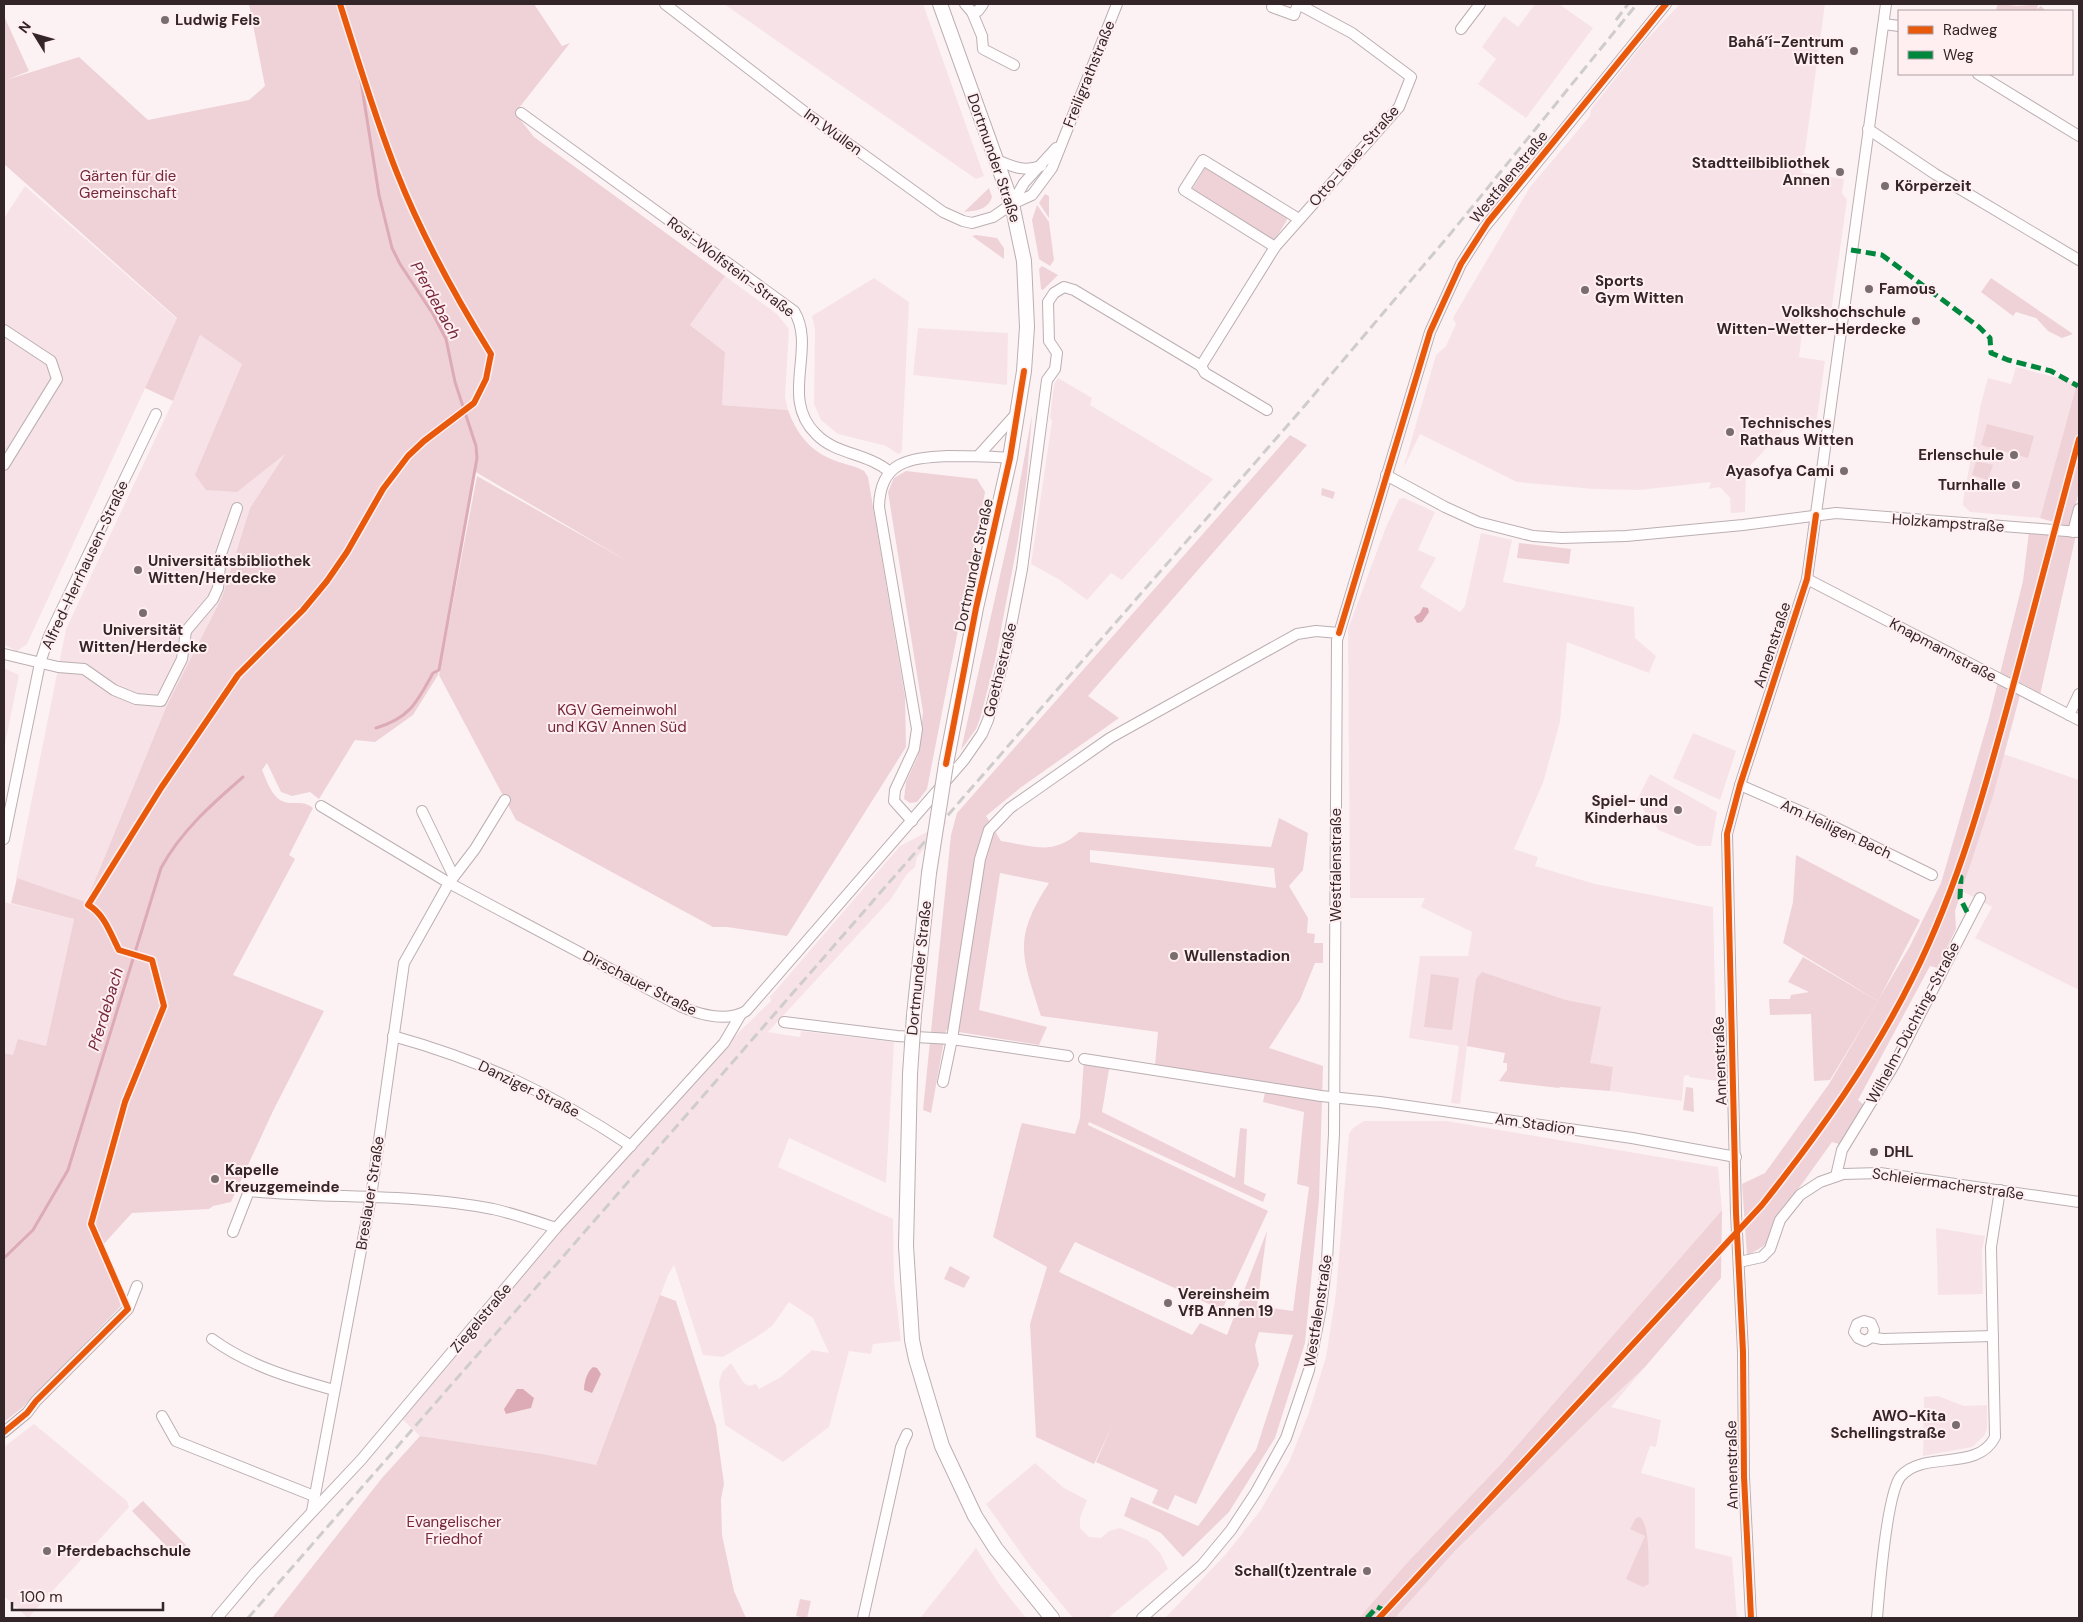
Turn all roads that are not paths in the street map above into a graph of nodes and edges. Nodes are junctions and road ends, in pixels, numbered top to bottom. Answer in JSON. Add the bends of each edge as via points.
{"nodes":[{"id":1,"x":665,"y":4,"type":"edge"},
{"id":2,"x":940,"y":4,"type":"edge"},
{"id":3,"x":983,"y":4,"type":"edge"},
{"id":4,"x":1117,"y":4,"type":"edge"},
{"id":5,"x":1273,"y":4,"type":"edge"},
{"id":6,"x":1298,"y":4,"type":"edge"},
{"id":7,"x":1480,"y":4,"type":"edge"},
{"id":8,"x":1666,"y":4,"type":"edge"},
{"id":9,"x":1886,"y":4,"type":"edge"},
{"id":10,"x":968,"y":8,"type":"edge"},
{"id":11,"x":1884,"y":24,"type":"junction"},
{"id":12,"x":1898,"y":26,"type":"edge"},
{"id":13,"x":1461,"y":29,"type":"dead end"},
{"id":14,"x":1014,"y":65,"type":"dead end"},
{"id":15,"x":1980,"y":75,"type":"edge"},
{"id":16,"x":521,"y":113,"type":"dead end"},
{"id":17,"x":1868,"y":129,"type":"junction"},
{"id":18,"x":2079,"y":136,"type":"edge"},
{"id":19,"x":1060,"y":144,"type":"junction"},
{"id":20,"x":997,"y":160,"type":"junction"},
{"id":21,"x":1042,"y":166,"type":"junction"},
{"id":22,"x":1012,"y":204,"type":"junction"},
{"id":23,"x":1299,"y":219,"type":"junction"},
{"id":24,"x":1275,"y":247,"type":"junction"},
{"id":25,"x":2079,"y":260,"type":"edge"},
{"id":26,"x":4,"y":330,"type":"edge"},
{"id":27,"x":1201,"y":366,"type":"junction"},
{"id":28,"x":1267,"y":410,"type":"dead end"},
{"id":29,"x":156,"y":414,"type":"dead end"},
{"id":30,"x":1017,"y":414,"type":"junction"},
{"id":31,"x":979,"y":456,"type":"junction"},
{"id":32,"x":1010,"y":458,"type":"junction"},
{"id":33,"x":4,"y":465,"type":"edge"},
{"id":34,"x":890,"y":472,"type":"junction"},
{"id":35,"x":1386,"y":475,"type":"junction"},
{"id":36,"x":237,"y":508,"type":"dead end"},
{"id":37,"x":2079,"y":509,"type":"edge"},
{"id":38,"x":1816,"y":515,"type":"junction"},
{"id":39,"x":2076,"y":532,"type":"edge"},
{"id":40,"x":1807,"y":579,"type":"junction"},
{"id":41,"x":1339,"y":633,"type":"junction"},
{"id":42,"x":4,"y":654,"type":"edge"},
{"id":43,"x":40,"y":663,"type":"junction"},
{"id":44,"x":2079,"y":694,"type":"edge"},
{"id":45,"x":2068,"y":715,"type":"junction"},
{"id":46,"x":2079,"y":720,"type":"edge"},
{"id":47,"x":1740,"y":785,"type":"junction"},
{"id":48,"x":505,"y":800,"type":"dead end"},
{"id":49,"x":321,"y":806,"type":"dead end"},
{"id":50,"x":422,"y":811,"type":"dead end"},
{"id":51,"x":912,"y":821,"type":"junction"},
{"id":52,"x":4,"y":838,"type":"edge"},
{"id":53,"x":1932,"y":875,"type":"dead end"},
{"id":54,"x":451,"y":879,"type":"junction"},
{"id":55,"x":1980,"y":898,"type":"dead end"},
{"id":56,"x":741,"y":1014,"type":"junction"},
{"id":57,"x":784,"y":1022,"type":"dead end"},
{"id":58,"x":392,"y":1036,"type":"junction"},
{"id":59,"x":952,"y":1039,"type":"junction"},
{"id":60,"x":1068,"y":1056,"type":"dead end"},
{"id":61,"x":1084,"y":1059,"type":"dead end"},
{"id":62,"x":943,"y":1082,"type":"dead end"},
{"id":63,"x":1334,"y":1098,"type":"junction"},
{"id":64,"x":631,"y":1146,"type":"junction"},
{"id":65,"x":1736,"y":1156,"type":"junction"},
{"id":66,"x":1836,"y":1176,"type":"junction"},
{"id":67,"x":2000,"y":1190,"type":"junction"},
{"id":68,"x":371,"y":1196,"type":"junction"},
{"id":69,"x":2079,"y":1202,"type":"edge"},
{"id":70,"x":556,"y":1228,"type":"junction"},
{"id":71,"x":233,"y":1232,"type":"dead end"},
{"id":72,"x":1739,"y":1262,"type":"junction"},
{"id":73,"x":137,"y":1286,"type":"dead end"},
{"id":74,"x":1993,"y":1336,"type":"junction"},
{"id":75,"x":1872,"y":1338,"type":"dead end"},
{"id":76,"x":212,"y":1339,"type":"dead end"},
{"id":77,"x":334,"y":1390,"type":"junction"},
{"id":78,"x":162,"y":1416,"type":"dead end"},
{"id":79,"x":4,"y":1432,"type":"edge"},
{"id":80,"x":907,"y":1434,"type":"dead end"},
{"id":81,"x":314,"y":1496,"type":"junction"},
{"id":82,"x":312,"y":1511,"type":"junction"},
{"id":83,"x":217,"y":1618,"type":"edge"},
{"id":84,"x":863,"y":1618,"type":"edge"},
{"id":85,"x":1052,"y":1618,"type":"edge"},
{"id":86,"x":1142,"y":1618,"type":"edge"},
{"id":87,"x":1751,"y":1618,"type":"edge"},
{"id":88,"x":1877,"y":1618,"type":"edge"}],
"edges":[{"from":1,"to":22,"type":"street","name":"Im Wullen","via":[[806,113],[943,212],[972,223],[993,217]]},
{"from":2,"to":20,"type":"main road","name":"Dortmunder Straße"},
{"from":3,"to":10,"type":"street","via":[[978,11]]},
{"from":4,"to":19,"type":"street","name":"Freiligrathstraße"},
{"from":5,"to":6,"type":"street","name":"Otto-Laue-Straße","via":[[1272,7],[1294,15]]},
{"from":6,"to":23,"type":"street","name":"Otto-Laue-Straße","via":[[1352,33],[1411,78],[1399,107]]},
{"from":7,"to":13,"type":"street"},
{"from":8,"to":35,"type":"street","name":"Westfalenstraße","via":[[1488,222],[1461,264],[1430,332]]},
{"from":9,"to":11,"type":"street","name":"Annenstraße"},
{"from":10,"to":14,"type":"street","via":[[982,36],[983,50]]},
{"from":11,"to":12,"type":"street"},
{"from":11,"to":17,"type":"street","name":"Annenstraße"},
{"from":15,"to":18,"type":"street"},
{"from":16,"to":34,"type":"street","name":"Rosi-Wolfstein-Straße","via":[[794,311],[802,335],[798,399],[801,413],[825,442],[868,457]]},
{"from":17,"to":25,"type":"street","via":[[1935,174]]},
{"from":17,"to":38,"type":"street","name":"Annenstraße"},
{"from":19,"to":21,"type":"street","name":"Freiligrathstraße"},
{"from":19,"to":22,"type":"street","name":"Freiligrathstraße","via":[[1045,181],[1032,195]]},
{"from":20,"to":21,"type":"street","via":[[1019,169]]},
{"from":20,"to":22,"type":"main road","name":"Dortmunder Straße"},
{"from":21,"to":22,"type":"street","name":"Freiligrathstraße","via":[[1024,183]]},
{"from":22,"to":30,"type":"main road","name":"Dortmunder Straße","via":[[1024,261],[1028,327]]},
{"from":23,"to":24,"type":"street","name":"Otto-Laue-Straße"},
{"from":23,"to":24,"type":"street","name":"Otto-Laue-Straße","via":[[1204,160],[1184,190]]},
{"from":24,"to":27,"type":"street","name":"Otto-Laue-Straße"},
{"from":26,"to":33,"type":"street","via":[[52,361],[57,379]]},
{"from":27,"to":28,"type":"street","name":"Goethestraße","via":[[1205,373]]},
{"from":27,"to":51,"type":"street","name":"Goethestraße","via":[[1074,290],[1064,287],[1051,297],[1047,317],[1049,341],[1057,353],[1055,369],[1047,380],[1022,570],[988,720],[964,760]]},
{"from":29,"to":43,"type":"street","name":"Alfred-Herrhausen-Straße","via":[[49,636]]},
{"from":30,"to":31,"type":"street"},
{"from":30,"to":32,"type":"main road","name":"Dortmunder Straße"},
{"from":31,"to":32,"type":"street"},
{"from":31,"to":34,"type":"street","via":[[909,460]]},
{"from":32,"to":85,"type":"main road","name":"Dortmunder Straße","bridge":true,"via":[[976,608],[929,874],[910,1074],[906,1246],[912,1340],[942,1446],[972,1511],[996,1549]]},
{"from":34,"to":51,"type":"street","via":[[881,487],[879,507],[917,729],[914,749],[895,790],[894,801]]},
{"from":35,"to":38,"type":"street","name":"Holzkampstraße","via":[[1438,503],[1494,527],[1550,538],[1626,536]]},
{"from":35,"to":41,"type":"street","name":"Westfalenstraße"},
{"from":36,"to":43,"type":"street","via":[[221,554],[218,588],[213,599],[186,631],[182,659],[161,701],[136,699],[114,690],[84,669]]},
{"from":37,"to":39,"type":"street"},
{"from":38,"to":39,"type":"street","name":"Holzkampstraße","via":[[1836,513]]},
{"from":38,"to":40,"type":"street","name":"Annenstraße"},
{"from":40,"to":45,"type":"street","name":"Knapmannstraße"},
{"from":40,"to":47,"type":"street","name":"Annenstraße"},
{"from":41,"to":59,"type":"street","via":[[1316,631],[1297,634],[1110,738],[1001,815],[986,835],[980,859]]},
{"from":41,"to":63,"type":"street","name":"Westfalenstraße","via":[[1336,648]]},
{"from":42,"to":43,"type":"street"},
{"from":43,"to":52,"type":"street","name":"Alfred-Herrhausen-Straße"},
{"from":44,"to":45,"type":"street"},
{"from":45,"to":46,"type":"street","name":"Knapmannstraße"},
{"from":47,"to":53,"type":"street","name":"Am Heiligen Bach"},
{"from":47,"to":65,"type":"street","name":"Annenstraße","via":[[1727,834]]},
{"from":48,"to":54,"type":"street","via":[[475,849]]},
{"from":49,"to":54,"type":"street","name":"Dirschauer Straße"},
{"from":50,"to":54,"type":"street"},
{"from":51,"to":56,"type":"street"},
{"from":54,"to":56,"type":"street","name":"Dirschauer Straße","via":[[682,1008],[714,1016]]},
{"from":54,"to":58,"type":"street","name":"Breslauer Straße","via":[[405,959]]},
{"from":55,"to":66,"type":"street","name":"Wilhelm-Düchting-Straße","via":[[1894,1065],[1842,1150]]},
{"from":56,"to":64,"type":"street","name":"Ziegelstraße","via":[[724,1042]]},
{"from":57,"to":59,"type":"street"},
{"from":58,"to":64,"type":"street","name":"Danziger Straße","via":[[440,1049],[517,1079],[572,1108]]},
{"from":58,"to":68,"type":"street","name":"Breslauer Straße"},
{"from":59,"to":60,"type":"street"},
{"from":59,"to":62,"type":"street"},
{"from":61,"to":63,"type":"street"},
{"from":63,"to":65,"type":"street","name":"Am Stadion","via":[[1618,1136]]},
{"from":63,"to":86,"type":"street","name":"Westfalenstraße","via":[[1330,1221],[1322,1308],[1309,1370],[1296,1411],[1273,1463],[1231,1530],[1202,1565]]},
{"from":64,"to":70,"type":"street","name":"Ziegelstraße"},
{"from":65,"to":72,"type":"street","name":"Annenstraße"},
{"from":66,"to":67,"type":"street","name":"Schleiermacherstraße","via":[[1880,1173]]},
{"from":66,"to":72,"type":"street","name":"Schleiermacherstraße","via":[[1812,1186],[1793,1202],[1780,1220],[1773,1245],[1766,1254]]},
{"from":67,"to":69,"type":"street","name":"Schleiermacherstraße"},
{"from":67,"to":74,"type":"street","via":[[1991,1247]]},
{"from":68,"to":70,"type":"street","via":[[492,1209]]},
{"from":68,"to":71,"type":"street","via":[[250,1191]]},
{"from":68,"to":77,"type":"street","name":"Breslauer Straße"},
{"from":70,"to":82,"type":"street","name":"Ziegelstraße","via":[[404,1411],[332,1493]]},
{"from":72,"to":87,"type":"street","name":"Annenstraße"},
{"from":73,"to":79,"type":"street","via":[[128,1308],[27,1413]]},
{"from":74,"to":75,"type":"street"},
{"from":74,"to":88,"type":"street","via":[[1996,1438],[1985,1451],[1912,1467],[1900,1478],[1884,1549]]},
{"from":76,"to":77,"type":"street","via":[[234,1355],[289,1377]]},
{"from":77,"to":81,"type":"street","name":"Breslauer Straße"},
{"from":78,"to":81,"type":"street","via":[[176,1441]]},
{"from":80,"to":84,"type":"street","via":[[901,1447]]},
{"from":81,"to":82,"type":"street","name":"Breslauer Straße"},
{"from":82,"to":83,"type":"street","name":"Ziegelstraße"}]}
